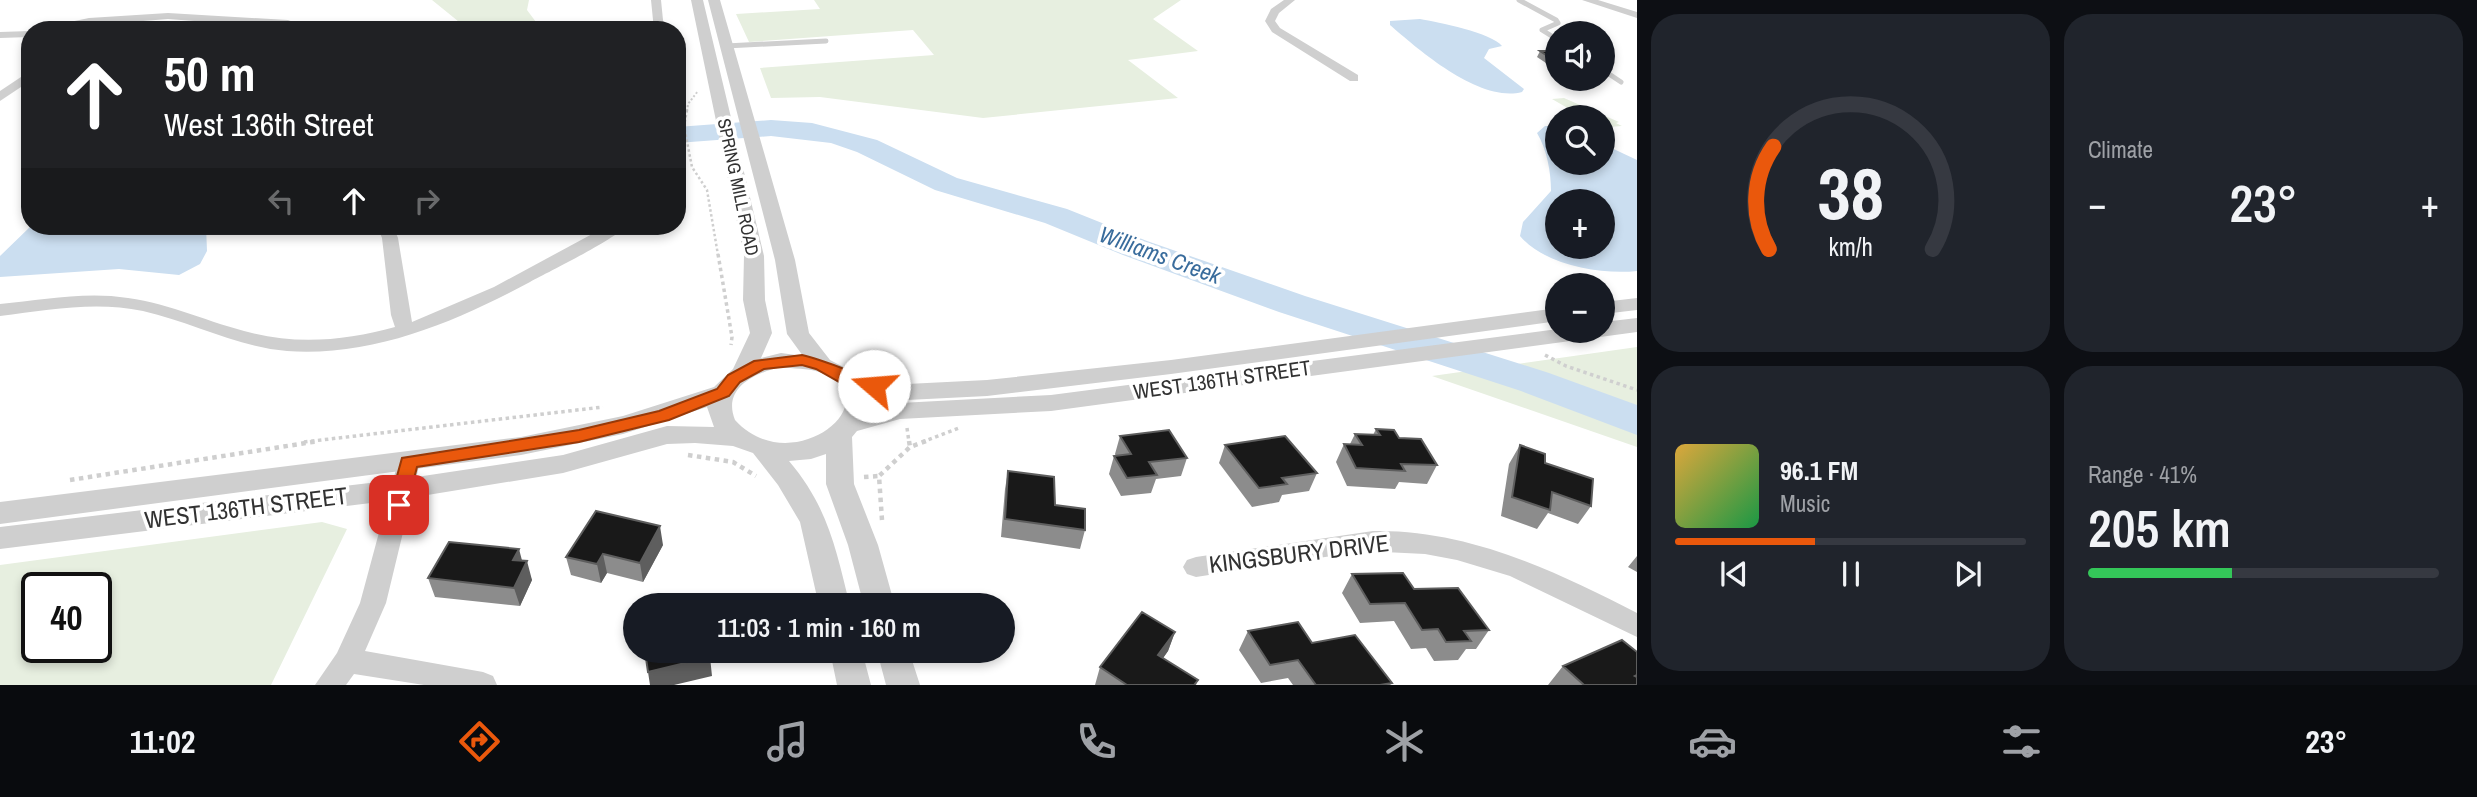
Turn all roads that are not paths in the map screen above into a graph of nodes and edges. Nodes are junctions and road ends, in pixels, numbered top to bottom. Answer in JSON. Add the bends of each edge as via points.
{"nodes":[{"id":1,"x":656,"y":0,"type":"edge"},
{"id":2,"x":697,"y":0,"type":"edge"},
{"id":3,"x":714,"y":0,"type":"edge"},
{"id":4,"x":1290,"y":0,"type":"edge"},
{"id":5,"x":1519,"y":0,"type":"edge"},
{"id":6,"x":1587,"y":0,"type":"edge"},
{"id":7,"x":1637,"y":15,"type":"edge"},
{"id":8,"x":93,"y":21,"type":"edge"},
{"id":9,"x":248,"y":21,"type":"edge"},
{"id":10,"x":658,"y":21,"type":"edge"},
{"id":11,"x":1557,"y":21,"type":"edge"},
{"id":12,"x":826,"y":41,"type":"dead end"},
{"id":13,"x":726,"y":46,"type":"junction"},
{"id":14,"x":1354,"y":78,"type":"dead end"},
{"id":15,"x":1615,"y":78,"type":"edge"},
{"id":16,"x":21,"y":82,"type":"edge"},
{"id":17,"x":1620,"y":82,"type":"dead end"},
{"id":18,"x":0,"y":97,"type":"edge"},
{"id":19,"x":749,"y":129,"type":"joint"},
{"id":20,"x":389,"y":235,"type":"edge"},
{"id":21,"x":601,"y":235,"type":"edge"},
{"id":22,"x":1637,"y":304,"type":"edge"},
{"id":23,"x":1615,"y":307,"type":"edge"},
{"id":24,"x":0,"y":310,"type":"edge"},
{"id":25,"x":1545,"y":316,"type":"edge"},
{"id":26,"x":1637,"y":325,"type":"edge"},
{"id":27,"x":1615,"y":328,"type":"edge"},
{"id":28,"x":405,"y":330,"type":"junction"},
{"id":29,"x":1545,"y":337,"type":"edge"},
{"id":30,"x":821,"y":365,"type":"junction"},
{"id":31,"x":743,"y":372,"type":"junction"},
{"id":32,"x":847,"y":379,"type":"junction"},
{"id":33,"x":723,"y":393,"type":"junction"},
{"id":34,"x":846,"y":430,"type":"junction"},
{"id":35,"x":751,"y":444,"type":"junction"},
{"id":36,"x":406,"y":475,"type":"junction"},
{"id":37,"x":0,"y":513,"type":"edge"},
{"id":38,"x":0,"y":538,"type":"edge"},
{"id":39,"x":1196,"y":568,"type":"dead end"},
{"id":40,"x":832,"y":593,"type":"edge"},
{"id":41,"x":876,"y":593,"type":"edge"},
{"id":42,"x":1637,"y":626,"type":"edge"},
{"id":43,"x":347,"y":661,"type":"junction"},
{"id":44,"x":849,"y":663,"type":"edge"},
{"id":45,"x":896,"y":663,"type":"edge"},
{"id":46,"x":329,"y":685,"type":"edge"},
{"id":47,"x":483,"y":685,"type":"edge"},
{"id":48,"x":854,"y":685,"type":"edge"},
{"id":49,"x":902,"y":685,"type":"edge"}],
"edges":[{"from":1,"to":10,"type":"street"},
{"from":2,"to":31,"type":"street","name":"SPRING MILL ROAD","via":[[753,247],[754,300],[761,332]]},
{"from":3,"to":13,"type":"street","name":"SPRING MILL ROAD"},
{"from":4,"to":14,"type":"street","via":[[1271,16],[1276,30]]},
{"from":5,"to":11,"type":"lane"},
{"from":6,"to":7,"type":"street"},
{"from":8,"to":9,"type":"street","via":[[180,14]]},
{"from":12,"to":13,"type":"lane"},
{"from":13,"to":19,"type":"street","name":"SPRING MILL ROAD"},
{"from":15,"to":17,"type":"lane"},
{"from":16,"to":18,"type":"street"},
{"from":19,"to":30,"type":"street","name":"SPRING MILL ROAD","via":[[785,260],[798,334]]},
{"from":20,"to":28,"type":"street"},
{"from":21,"to":28,"type":"street","via":[[453,314]]},
{"from":22,"to":23,"type":"street"},
{"from":24,"to":28,"type":"street","via":[[125,302],[219,331],[289,345],[363,339]]},
{"from":25,"to":32,"type":"street","name":"WEST 136TH STREET","via":[[1171,367],[952,391],[896,391]]},
{"from":26,"to":27,"type":"street"},
{"from":29,"to":34,"type":"street","name":"WEST 136TH STREET","via":[[1051,403],[901,411]]},
{"from":30,"to":31,"type":"street","via":[[781,360]]},
{"from":30,"to":32,"type":"street"},
{"from":31,"to":33,"type":"street"},
{"from":32,"to":34,"type":"street","via":[[859,400],[859,412]]},
{"from":33,"to":35,"type":"street","via":[[719,404],[727,428]]},
{"from":33,"to":36,"type":"street","name":"WEST 136TH STREET","via":[[663,416]]},
{"from":34,"to":35,"type":"street","via":[[804,450],[784,452]]},
{"from":34,"to":41,"type":"street","via":[[840,484]]},
{"from":35,"to":36,"type":"street","name":"WEST 136TH STREET","via":[[695,434],[667,435],[563,464]]},
{"from":35,"to":40,"type":"street","via":[[795,487],[812,518]]},
{"from":36,"to":37,"type":"street","name":"WEST 136TH STREET"},
{"from":36,"to":38,"type":"street","name":"WEST 136TH STREET"},
{"from":36,"to":43,"type":"street","via":[[373,603]]},
{"from":39,"to":42,"type":"street","name":"KINGSBURY DRIVE","via":[[1355,543],[1427,544],[1531,572]]},
{"from":43,"to":46,"type":"street"},
{"from":43,"to":47,"type":"street"},
{"from":44,"to":48,"type":"street"},
{"from":45,"to":49,"type":"street"}]}
